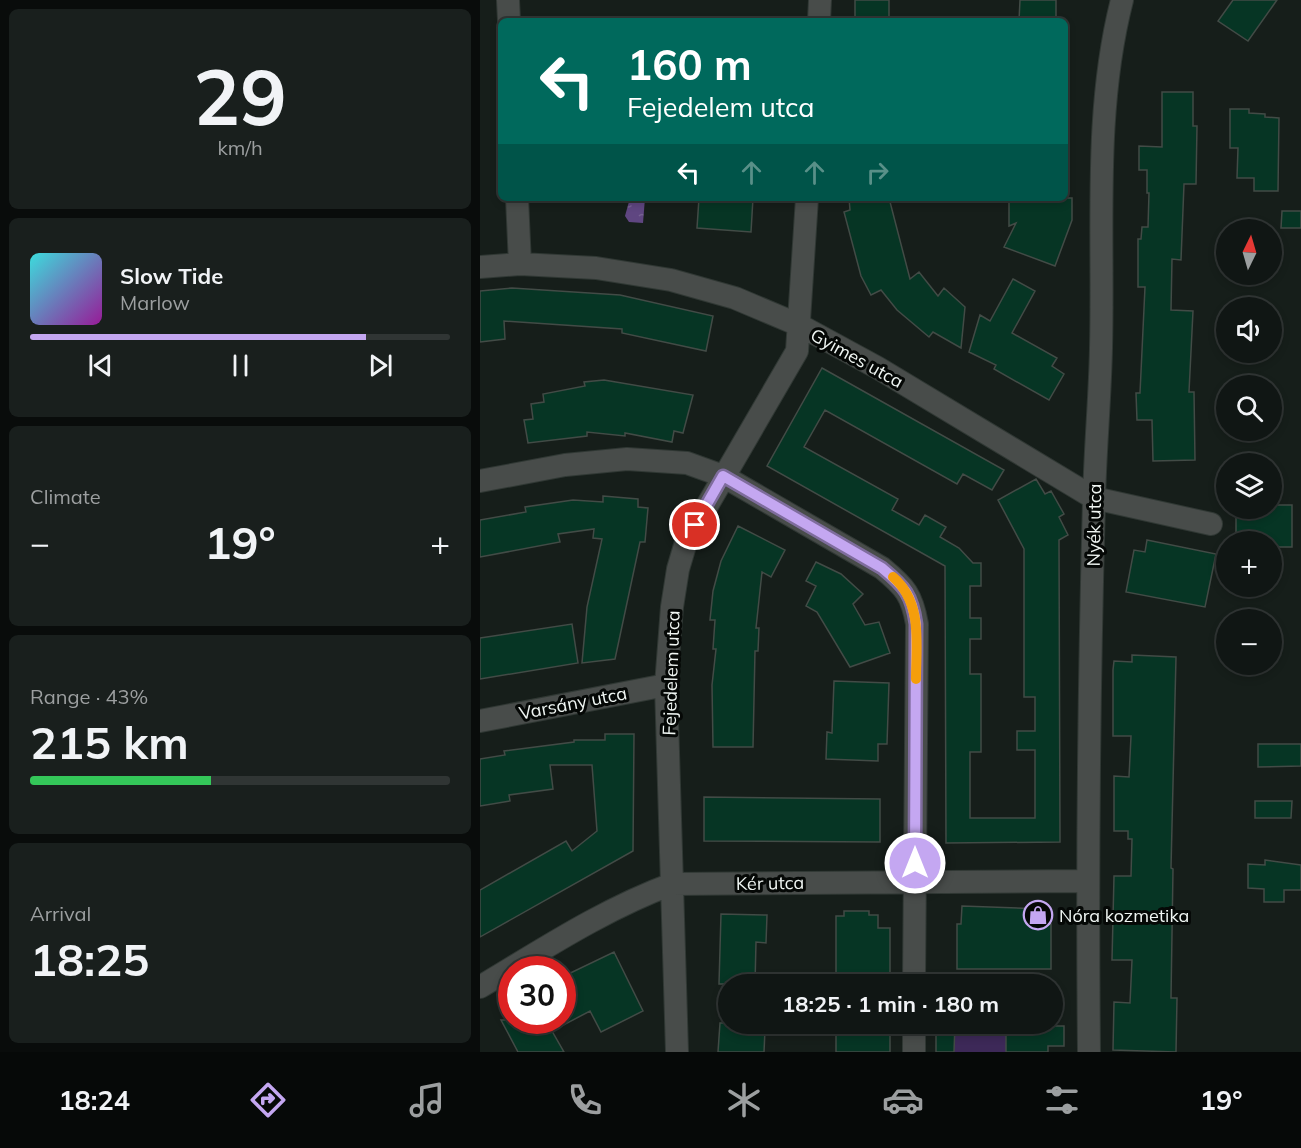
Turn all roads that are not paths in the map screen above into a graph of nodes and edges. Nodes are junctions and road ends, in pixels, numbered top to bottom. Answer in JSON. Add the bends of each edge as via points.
{"nodes":[{"id":1,"x":508,"y":0,"type":"edge"},
{"id":2,"x":820,"y":0,"type":"edge"},
{"id":3,"x":1122,"y":0,"type":"edge"},
{"id":4,"x":509,"y":18,"type":"edge"},
{"id":5,"x":819,"y":18,"type":"edge"},
{"id":6,"x":517,"y":201,"type":"edge"},
{"id":7,"x":807,"y":201,"type":"edge"},
{"id":8,"x":520,"y":264,"type":"junction"},
{"id":9,"x":480,"y":267,"type":"edge"},
{"id":10,"x":799,"y":325,"type":"junction"},
{"id":11,"x":723,"y":476,"type":"junction"},
{"id":12,"x":480,"y":481,"type":"edge"},
{"id":13,"x":1094,"y":498,"type":"junction"},
{"id":14,"x":1211,"y":524,"type":"dead end"},
{"id":15,"x":666,"y":685,"type":"junction"},
{"id":16,"x":480,"y":721,"type":"edge"},
{"id":17,"x":1087,"y":880,"type":"junction"},
{"id":18,"x":914,"y":881,"type":"junction"},
{"id":19,"x":672,"y":884,"type":"junction"},
{"id":20,"x":914,"y":974,"type":"edge"},
{"id":21,"x":480,"y":987,"type":"edge"},
{"id":22,"x":914,"y":1034,"type":"edge"},
{"id":23,"x":677,"y":1052,"type":"edge"},
{"id":24,"x":914,"y":1052,"type":"edge"},
{"id":25,"x":1089,"y":1052,"type":"edge"}],
"edges":[{"from":1,"to":4,"type":"street"},
{"from":2,"to":5,"type":"street"},
{"from":3,"to":13,"type":"street","name":"Nyék utca","via":[[1112,39],[1101,179],[1101,347]]},
{"from":6,"to":8,"type":"street"},
{"from":7,"to":10,"type":"street","name":"Fejedelem utca"},
{"from":8,"to":9,"type":"street","name":"Gyimes utca"},
{"from":8,"to":10,"type":"street","name":"Gyimes utca","via":[[596,268],[671,280],[735,298]]},
{"from":10,"to":11,"type":"street","name":"Fejedelem utca","via":[[797,351]]},
{"from":10,"to":13,"type":"street","name":"Gyimes utca"},
{"from":11,"to":12,"type":"street","via":[[687,463],[627,459],[565,465]]},
{"from":11,"to":15,"type":"street","name":"Fejedelem utca","via":[[686,542],[678,569]]},
{"from":11,"to":18,"type":"street","via":[[882,568],[903,585],[913,602]]},
{"from":13,"to":14,"type":"street","name":"Gyimes utca"},
{"from":13,"to":17,"type":"street","name":"Nyék utca"},
{"from":15,"to":16,"type":"street","name":"Varsány utca"},
{"from":15,"to":19,"type":"street","name":"Fejedelem utca"},
{"from":17,"to":18,"type":"street","name":"Kér utca"},
{"from":17,"to":25,"type":"street","name":"Nyék utca"},
{"from":18,"to":19,"type":"street","name":"Kér utca"},
{"from":18,"to":20,"type":"street"},
{"from":19,"to":21,"type":"street","name":"Kér utca","via":[[608,912]]},
{"from":19,"to":23,"type":"street","name":"Fejedelem utca"},
{"from":22,"to":24,"type":"street"}]}
